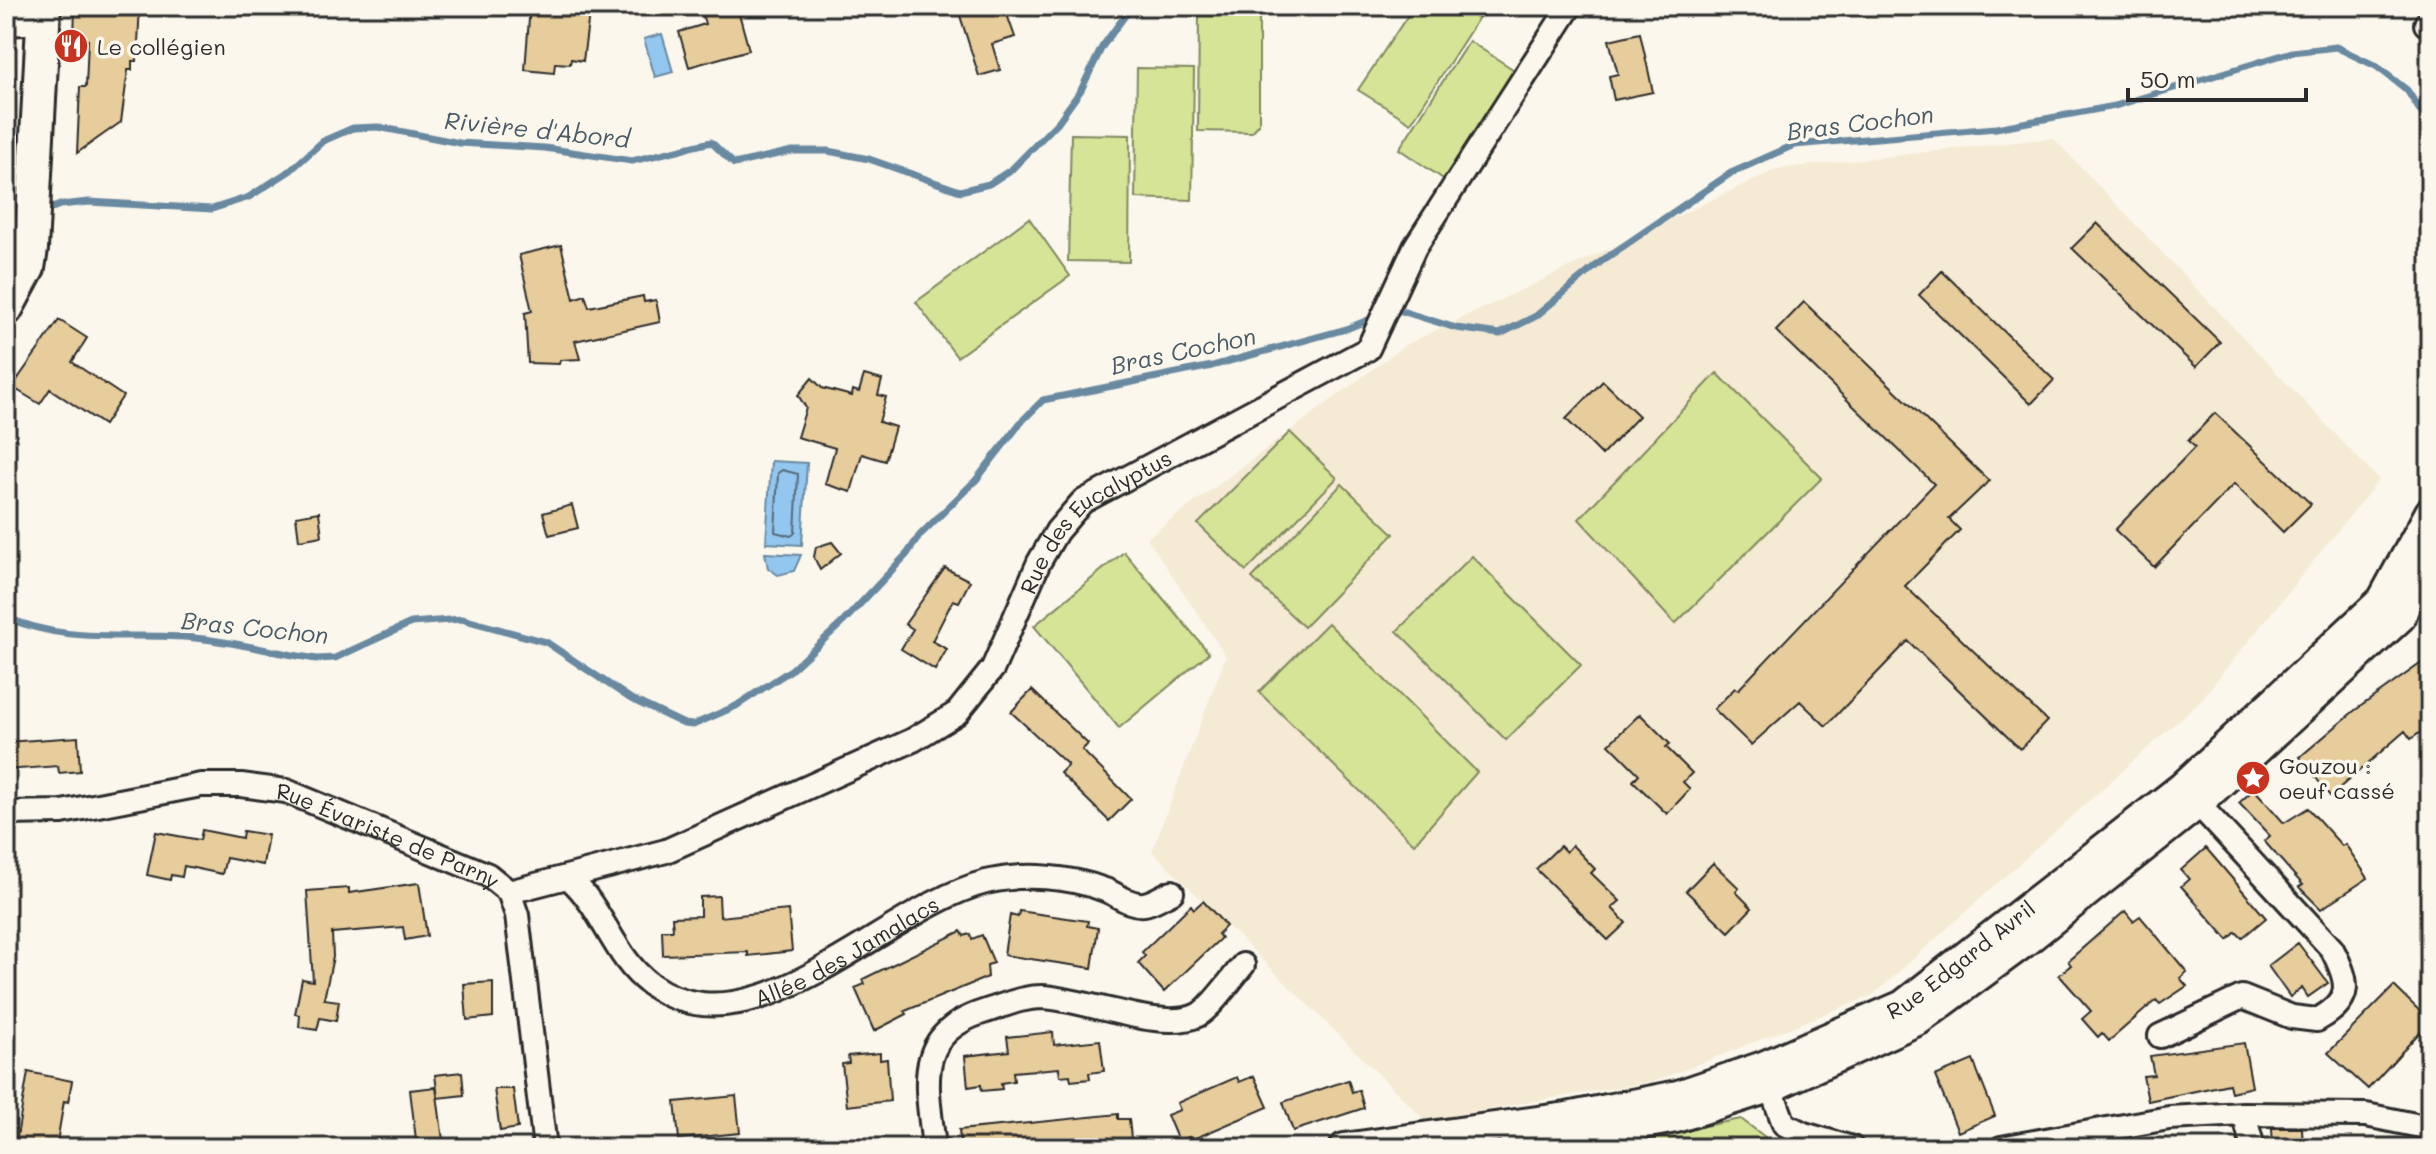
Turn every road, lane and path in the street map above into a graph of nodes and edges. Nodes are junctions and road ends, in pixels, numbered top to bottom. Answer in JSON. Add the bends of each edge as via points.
{"nodes":[{"id":1,"x":1570,"y":6,"type":"edge"},
{"id":2,"x":44,"y":14,"type":"edge"},
{"id":3,"x":6,"y":24,"type":"edge"},
{"id":4,"x":6,"y":309,"type":"edge"},
{"id":5,"x":2430,"y":512,"type":"edge"},
{"id":6,"x":2430,"y":547,"type":"edge"},
{"id":7,"x":2190,"y":796,"type":"junction"},
{"id":8,"x":6,"y":813,"type":"edge"},
{"id":9,"x":570,"y":879,"type":"junction"},
{"id":10,"x":509,"y":892,"type":"junction"},
{"id":11,"x":1172,"y":892,"type":"dead end"},
{"id":12,"x":1243,"y":965,"type":"dead end"},
{"id":13,"x":2160,"y":1036,"type":"dead end"},
{"id":14,"x":1767,"y":1077,"type":"junction"},
{"id":15,"x":2244,"y":1114,"type":"junction"},
{"id":16,"x":1784,"y":1124,"type":"junction"},
{"id":17,"x":2430,"y":1128,"type":"edge"},
{"id":18,"x":545,"y":1148,"type":"edge"},
{"id":19,"x":934,"y":1148,"type":"edge"},
{"id":20,"x":1344,"y":1148,"type":"edge"},
{"id":21,"x":1512,"y":1148,"type":"edge"},
{"id":22,"x":1784,"y":1148,"type":"edge"},
{"id":23,"x":1852,"y":1148,"type":"edge"},
{"id":24,"x":2001,"y":1148,"type":"edge"},
{"id":25,"x":2253,"y":1148,"type":"edge"}],
"edges":[{"from":1,"to":9,"type":"street","name":"Rue des Eucalyptus","via":[[1415,247],[1368,349],[1082,502],[1039,562],[993,668],[957,713],[913,740],[716,830]]},
{"from":2,"to":3,"type":"street"},
{"from":2,"to":4,"type":"main road","via":[[31,249],[28,268]]},
{"from":5,"to":7,"type":"street","name":"Rue Edgard Avril","via":[[2382,600]]},
{"from":6,"to":7,"type":"street","name":"Rue Edgard Avril","via":[[2401,617]]},
{"from":7,"to":13,"type":"street","via":[[2332,949],[2346,976],[2345,990],[2340,1004],[2317,1020],[2292,1017],[2242,997]]},
{"from":7,"to":14,"type":"street","name":"Rue Edgard Avril","via":[[1903,1005]]},
{"from":8,"to":10,"type":"street","name":"Rue Évariste de Parny","via":[[62,812],[201,785],[286,791],[488,875]]},
{"from":9,"to":10,"type":"street","name":"Rue des Eucalyptus"},
{"from":9,"to":11,"type":"street","name":"Allée des Jamalacs","via":[[588,895],[628,961],[648,983],[680,999],[715,1007],[785,989],[944,897],[985,882],[1031,875],[1104,889],[1144,904]]},
{"from":10,"to":18,"type":"street","name":"Rue Évariste de Parny","via":[[517,915]]},
{"from":12,"to":19,"type":"street","via":[[1199,1015],[1169,1020],[1042,997],[967,1017],[943,1034],[928,1059]]},
{"from":14,"to":16,"type":"street"},
{"from":14,"to":20,"type":"street","name":"Rue Edgard Avril","via":[[1595,1111]]},
{"from":14,"to":21,"type":"street","name":"Rue Edgard Avril","via":[[1676,1118]]},
{"from":15,"to":17,"type":"street","via":[[2366,1115]]},
{"from":15,"to":24,"type":"street","via":[[2169,1118]]},
{"from":15,"to":25,"type":"street"},
{"from":16,"to":22,"type":"street"},
{"from":16,"to":23,"type":"street"}]}
